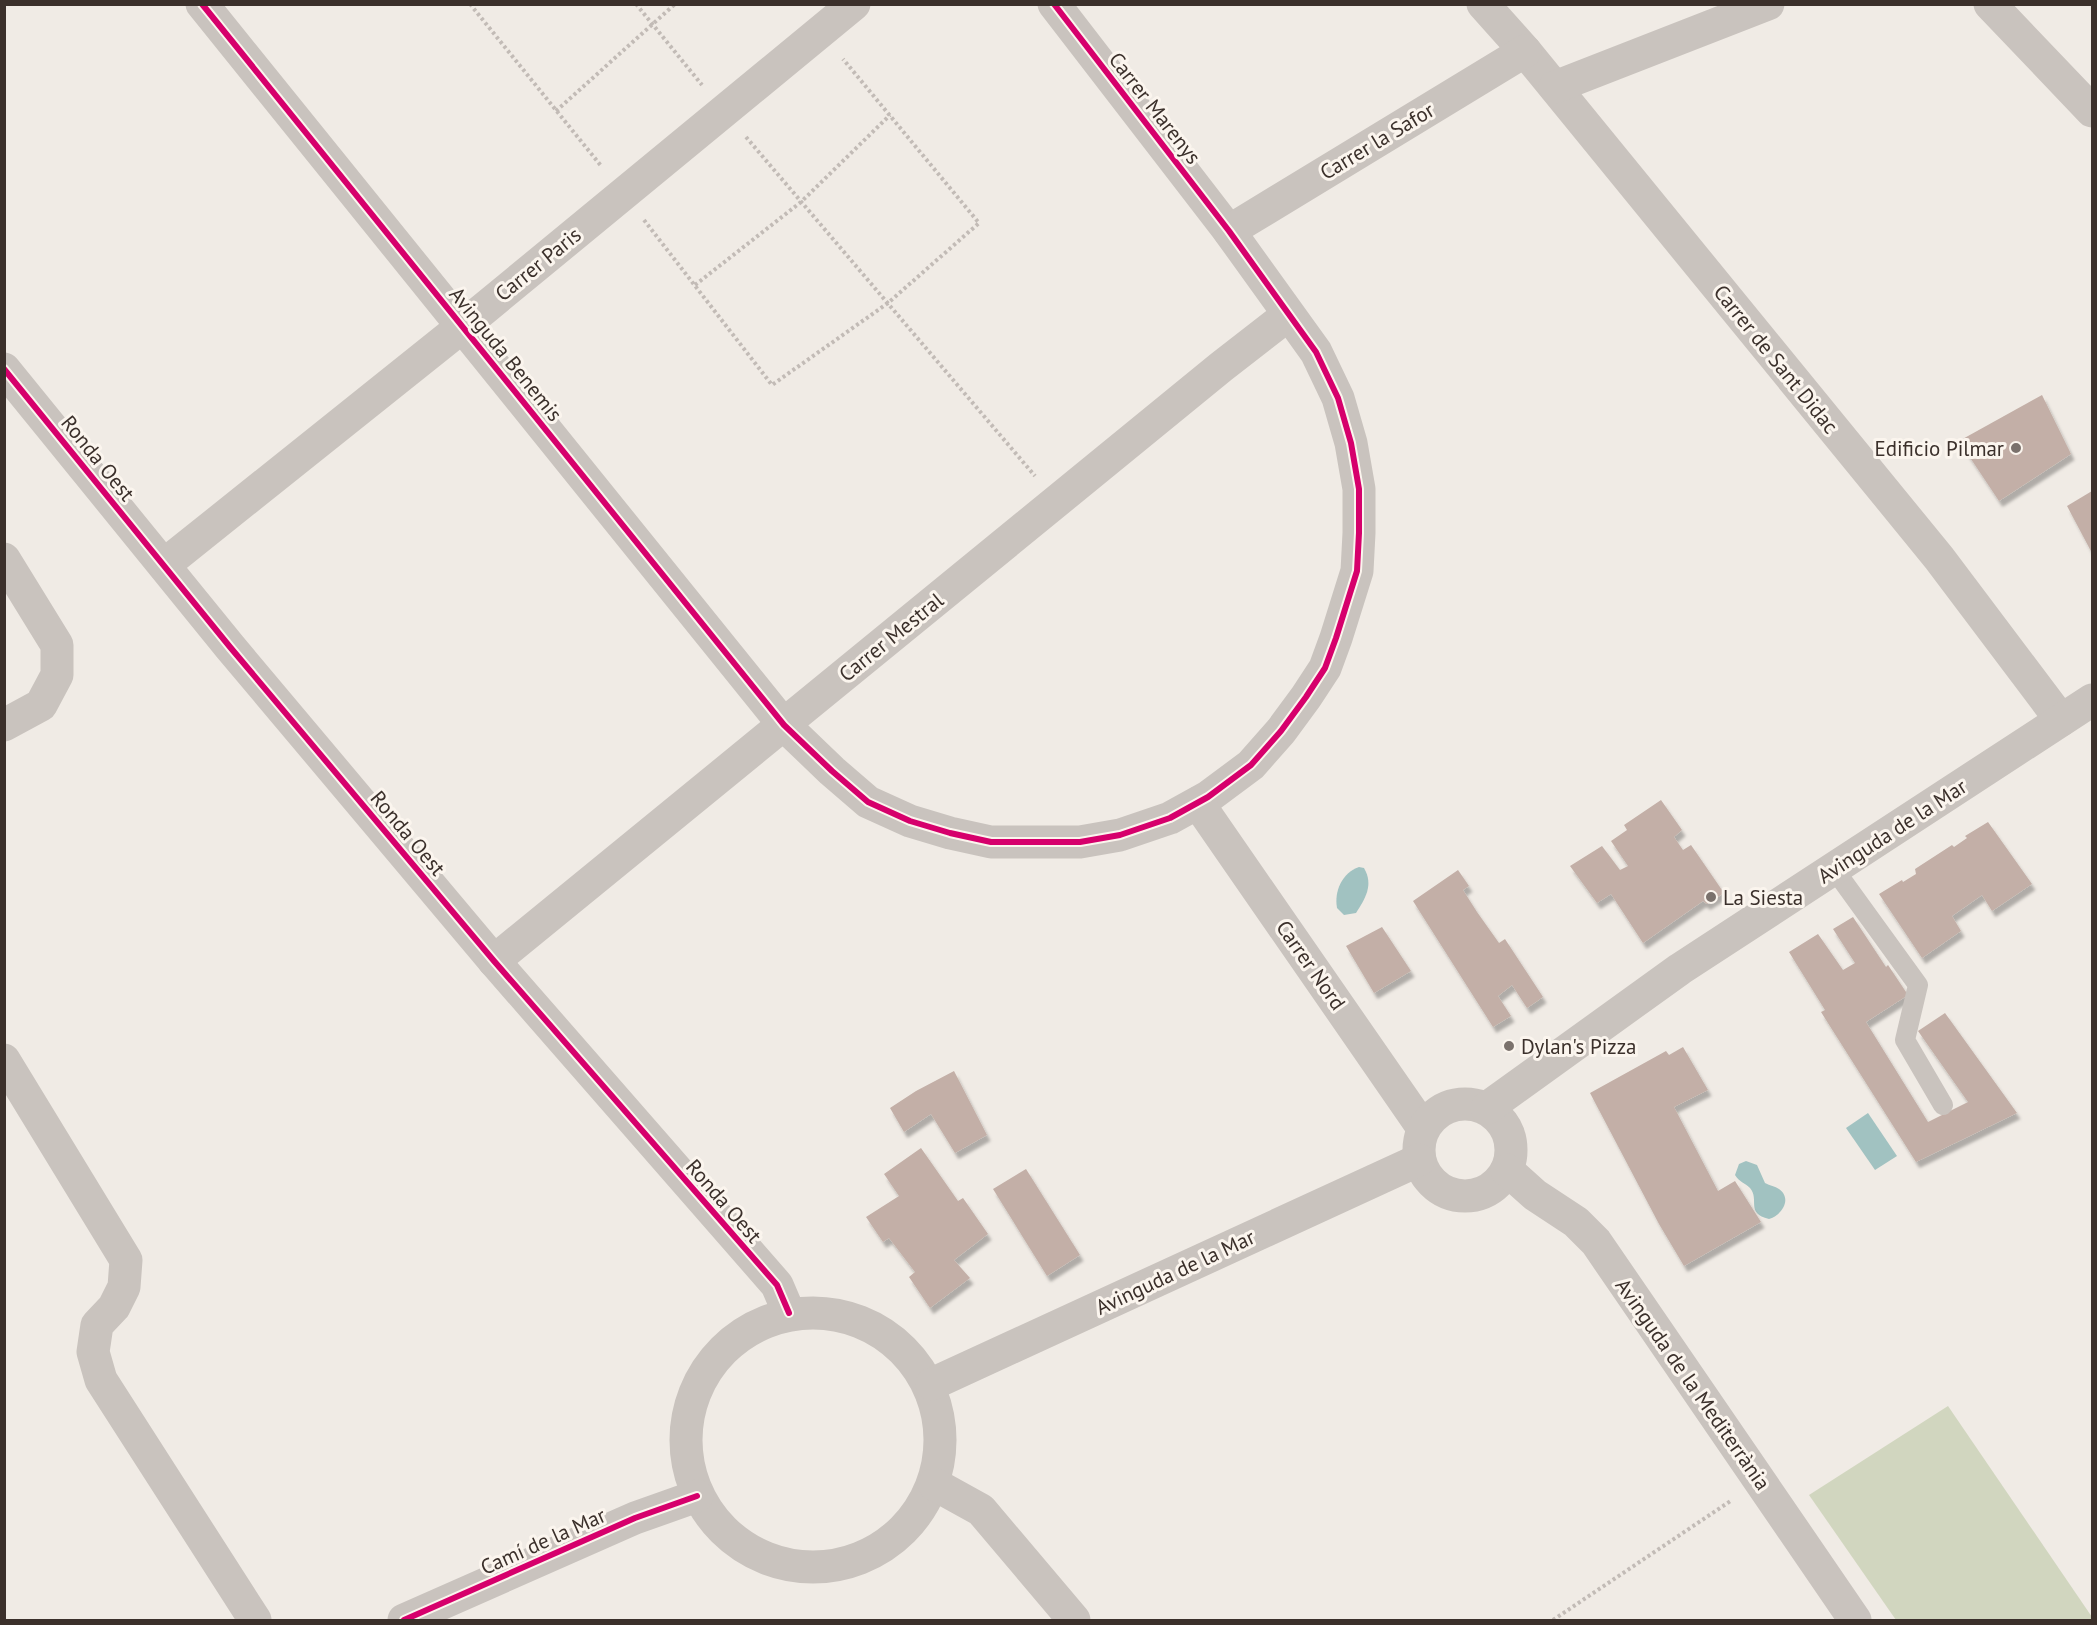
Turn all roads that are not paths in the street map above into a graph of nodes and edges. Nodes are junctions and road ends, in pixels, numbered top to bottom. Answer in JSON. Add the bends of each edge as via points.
{"nodes":[{"id":1,"x":202,"y":4,"type":"edge"},
{"id":2,"x":854,"y":4,"type":"edge"},
{"id":3,"x":1054,"y":4,"type":"edge"},
{"id":4,"x":1483,"y":4,"type":"edge"},
{"id":5,"x":1768,"y":4,"type":"edge"},
{"id":6,"x":1990,"y":4,"type":"edge"},
{"id":7,"x":1525,"y":51,"type":"junction"},
{"id":8,"x":1555,"y":87,"type":"junction"},
{"id":9,"x":2092,"y":111,"type":"edge"},
{"id":10,"x":1229,"y":231,"type":"junction"},
{"id":11,"x":1288,"y":315,"type":"junction"},
{"id":12,"x":463,"y":326,"type":"junction"},
{"id":13,"x":4,"y":369,"type":"edge"},
{"id":14,"x":4,"y":559,"type":"edge"},
{"id":15,"x":164,"y":565,"type":"junction"},
{"id":16,"x":2092,"y":700,"type":"edge"},
{"id":17,"x":2061,"y":720,"type":"junction"},
{"id":18,"x":4,"y":725,"type":"edge"},
{"id":19,"x":784,"y":725,"type":"junction"},
{"id":20,"x":1198,"y":803,"type":"junction"},
{"id":21,"x":1834,"y":869,"type":"junction"},
{"id":22,"x":494,"y":961,"type":"junction"},
{"id":23,"x":4,"y":1060,"type":"edge"},
{"id":24,"x":1943,"y":1105,"type":"dead end"},
{"id":25,"x":1487,"y":1108,"type":"junction"},
{"id":26,"x":1423,"y":1128,"type":"junction"},
{"id":27,"x":1419,"y":1160,"type":"junction"},
{"id":28,"x":1507,"y":1170,"type":"junction"},
{"id":29,"x":789,"y":1313,"type":"junction"},
{"id":30,"x":932,"y":1384,"type":"junction"},
{"id":31,"x":934,"y":1484,"type":"junction"},
{"id":32,"x":697,"y":1496,"type":"junction"},
{"id":33,"x":255,"y":1620,"type":"edge"},
{"id":34,"x":404,"y":1620,"type":"edge"},
{"id":35,"x":1074,"y":1620,"type":"edge"},
{"id":36,"x":1855,"y":1620,"type":"edge"}],
"edges":[{"from":1,"to":12,"type":"street","name":"Avinguda Benemis"},
{"from":2,"to":12,"type":"street","name":"Carrer Paris"},
{"from":3,"to":10,"type":"street","name":"Carrer Marenys"},
{"from":4,"to":7,"type":"street","name":"Carrer de Sant Didac"},
{"from":5,"to":8,"type":"street"},
{"from":6,"to":9,"type":"street"},
{"from":7,"to":8,"type":"street","name":"Carrer de Sant Didac"},
{"from":7,"to":10,"type":"street","name":"Carrer la Safor"},
{"from":8,"to":17,"type":"street","name":"Carrer de Sant Didac","via":[[1939,558]]},
{"from":10,"to":11,"type":"street","name":"Carrer Marenys"},
{"from":11,"to":19,"type":"street","name":"Carrer Mestral"},
{"from":11,"to":20,"type":"street","name":"Carrer Marenys","via":[[1316,352],[1338,398],[1351,443],[1359,489],[1357,571],[1325,668],[1306,697],[1251,765]]},
{"from":12,"to":15,"type":"street","name":"Carrer Paris"},
{"from":12,"to":19,"type":"street","name":"Avinguda Benemis"},
{"from":13,"to":15,"type":"street","name":"Ronda Oest"},
{"from":14,"to":18,"type":"street","via":[[57,645],[57,675],[41,705]]},
{"from":15,"to":22,"type":"street","name":"Ronda Oest"},
{"from":16,"to":17,"type":"street","name":"Avinguda de la Mar"},
{"from":17,"to":21,"type":"street","name":"Avinguda de la Mar"},
{"from":19,"to":20,"type":"street","name":"Avinguda Benemis","via":[[868,802],[910,821],[992,842],[1080,842],[1120,835],[1170,818]]},
{"from":19,"to":22,"type":"street","name":"Carrer Mestral"},
{"from":20,"to":26,"type":"street","name":"Carrer Nord"},
{"from":21,"to":24,"type":"lane","via":[[1917,985],[1905,1040]]},
{"from":21,"to":25,"type":"street","name":"Avinguda de la Mar","via":[[1680,969]]},
{"from":22,"to":29,"type":"street","name":"Ronda Oest","via":[[777,1285]]},
{"from":23,"to":33,"type":"street","via":[[126,1260],[124,1287],[114,1307],[97,1325],[93,1352],[101,1380]]},
{"from":25,"to":26,"type":"street","via":[[1455,1104],[1439,1110]]},
{"from":25,"to":28,"type":"street","via":[[1500,1118],[1508,1132],[1512,1151]]},
{"from":26,"to":27,"type":"street"},
{"from":27,"to":28,"type":"street","via":[[1436,1187],[1466,1196],[1482,1193]]},
{"from":27,"to":30,"type":"street","name":"Avinguda de la Mar"},
{"from":28,"to":36,"type":"street","name":"Avinguda de la Mediterrània","via":[[1596,1242]]},
{"from":29,"to":30,"type":"street","via":[[832,1314],[865,1323],[894,1341]]},
{"from":29,"to":32,"type":"street","via":[[759,1324],[725,1347],[700,1378],[686,1416],[686,1457]]},
{"from":30,"to":31,"type":"street","via":[[940,1425],[940,1455]]},
{"from":31,"to":32,"type":"street","via":[[913,1521],[880,1549],[841,1565],[798,1567],[757,1555],[722,1531]]},
{"from":31,"to":35,"type":"street","via":[[981,1510]]},
{"from":32,"to":34,"type":"street","name":"Camí de la Mar","via":[[635,1518]]}]}
